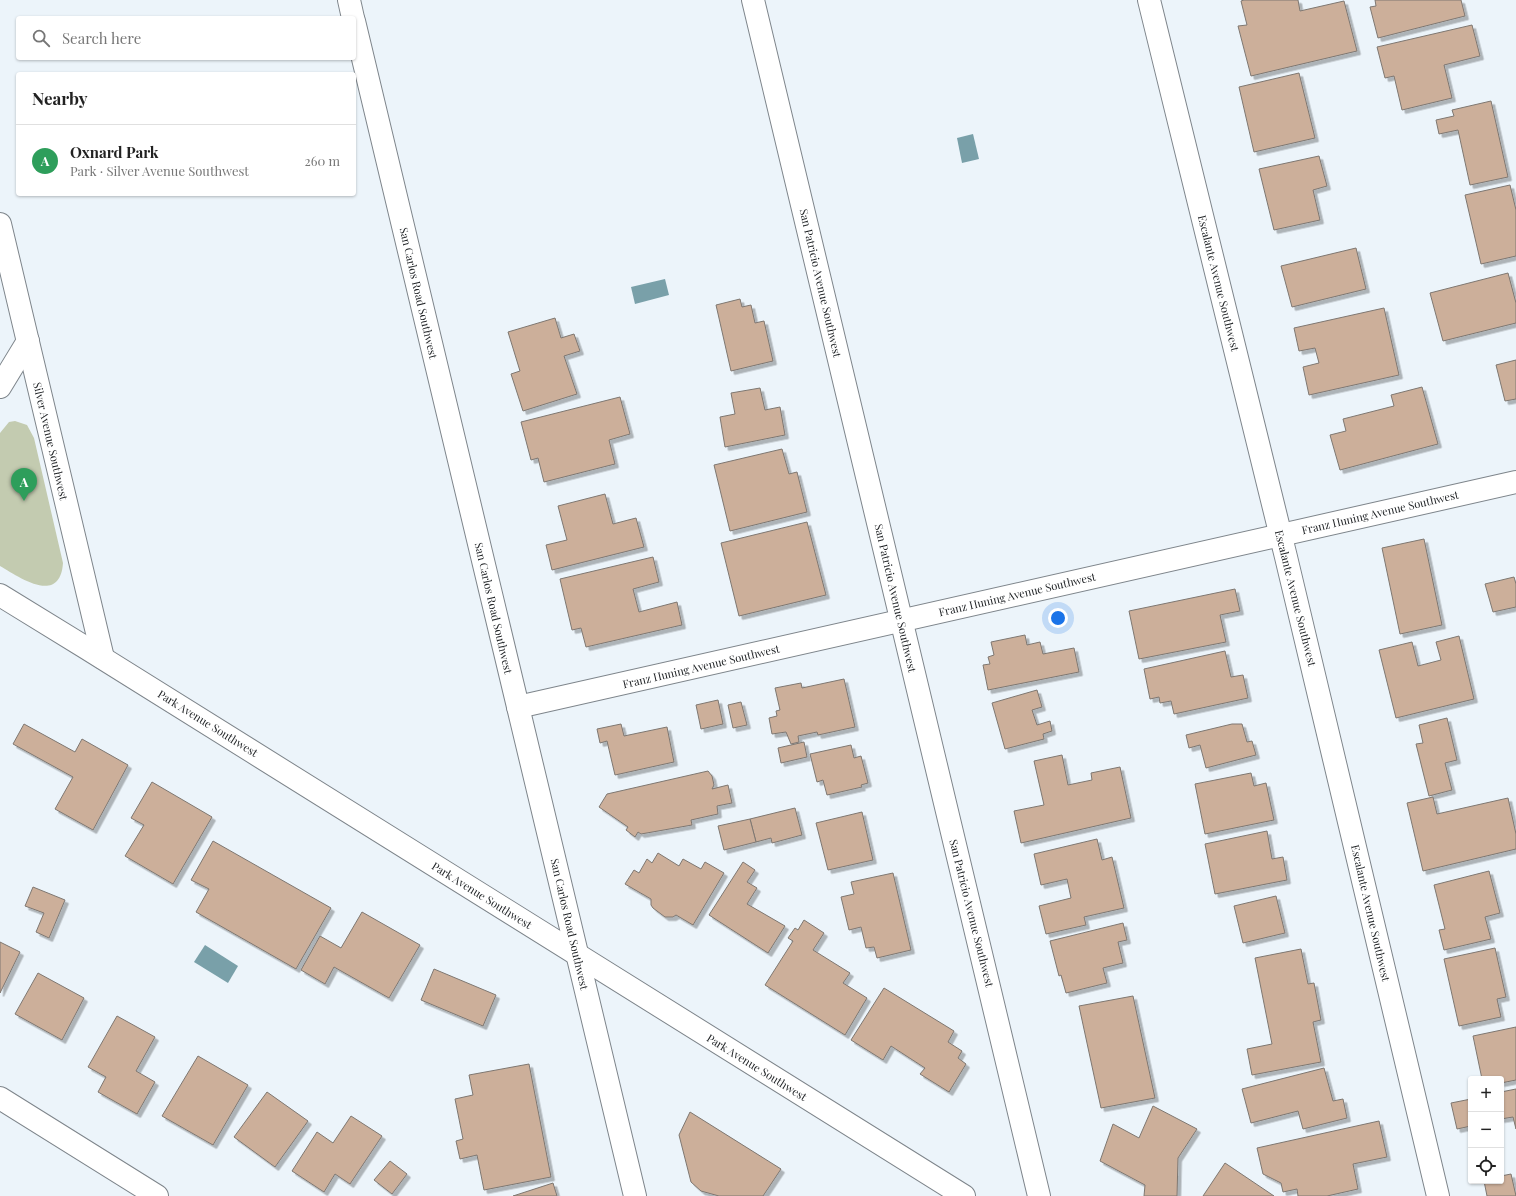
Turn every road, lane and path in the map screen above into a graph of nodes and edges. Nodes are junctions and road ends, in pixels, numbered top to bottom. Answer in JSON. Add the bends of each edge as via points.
{"nodes":[{"id":1,"x":349,"y":0,"type":"edge"},
{"id":2,"x":753,"y":0,"type":"edge"},
{"id":3,"x":1149,"y":0,"type":"edge"},
{"id":4,"x":353,"y":16,"type":"edge"},
{"id":5,"x":356,"y":27,"type":"edge"},
{"id":6,"x":0,"y":224,"type":"edge"},
{"id":7,"x":28,"y":342,"type":"junction"},
{"id":8,"x":0,"y":387,"type":"edge"},
{"id":9,"x":1516,"y":482,"type":"edge"},
{"id":10,"x":1280,"y":535,"type":"junction"},
{"id":11,"x":0,"y":595,"type":"edge"},
{"id":12,"x":901,"y":620,"type":"junction"},
{"id":13,"x":103,"y":658,"type":"junction"},
{"id":14,"x":518,"y":707,"type":"junction"},
{"id":15,"x":577,"y":956,"type":"junction"},
{"id":16,"x":0,"y":1098,"type":"edge"},
{"id":17,"x":157,"y":1196,"type":"edge"},
{"id":18,"x":635,"y":1196,"type":"edge"},
{"id":19,"x":964,"y":1196,"type":"edge"},
{"id":20,"x":1040,"y":1196,"type":"edge"},
{"id":21,"x":1438,"y":1196,"type":"edge"}],
"edges":[{"from":1,"to":4,"type":"street","name":"San Carlos Road Southwest"},
{"from":2,"to":12,"type":"street","name":"San Patricio Avenue Southwest"},
{"from":3,"to":10,"type":"street","name":"Escalante Avenue Southwest"},
{"from":5,"to":14,"type":"street","name":"San Carlos Road Southwest"},
{"from":6,"to":7,"type":"street","name":"Silver Avenue Southwest"},
{"from":7,"to":8,"type":"street"},
{"from":7,"to":13,"type":"street","name":"Silver Avenue Southwest"},
{"from":9,"to":10,"type":"street","name":"Franz Huning Avenue Southwest"},
{"from":10,"to":12,"type":"street","name":"Franz Huning Avenue Southwest"},
{"from":10,"to":21,"type":"street","name":"Escalante Avenue Southwest"},
{"from":11,"to":13,"type":"street","name":"Park Avenue Southwest"},
{"from":12,"to":14,"type":"street","name":"Franz Huning Avenue Southwest"},
{"from":12,"to":20,"type":"street","name":"San Patricio Avenue Southwest"},
{"from":13,"to":15,"type":"street","name":"Park Avenue Southwest"},
{"from":14,"to":15,"type":"street","name":"San Carlos Road Southwest"},
{"from":15,"to":18,"type":"street","name":"San Carlos Road Southwest"},
{"from":15,"to":19,"type":"street","name":"Park Avenue Southwest"},
{"from":16,"to":17,"type":"street"}]}
